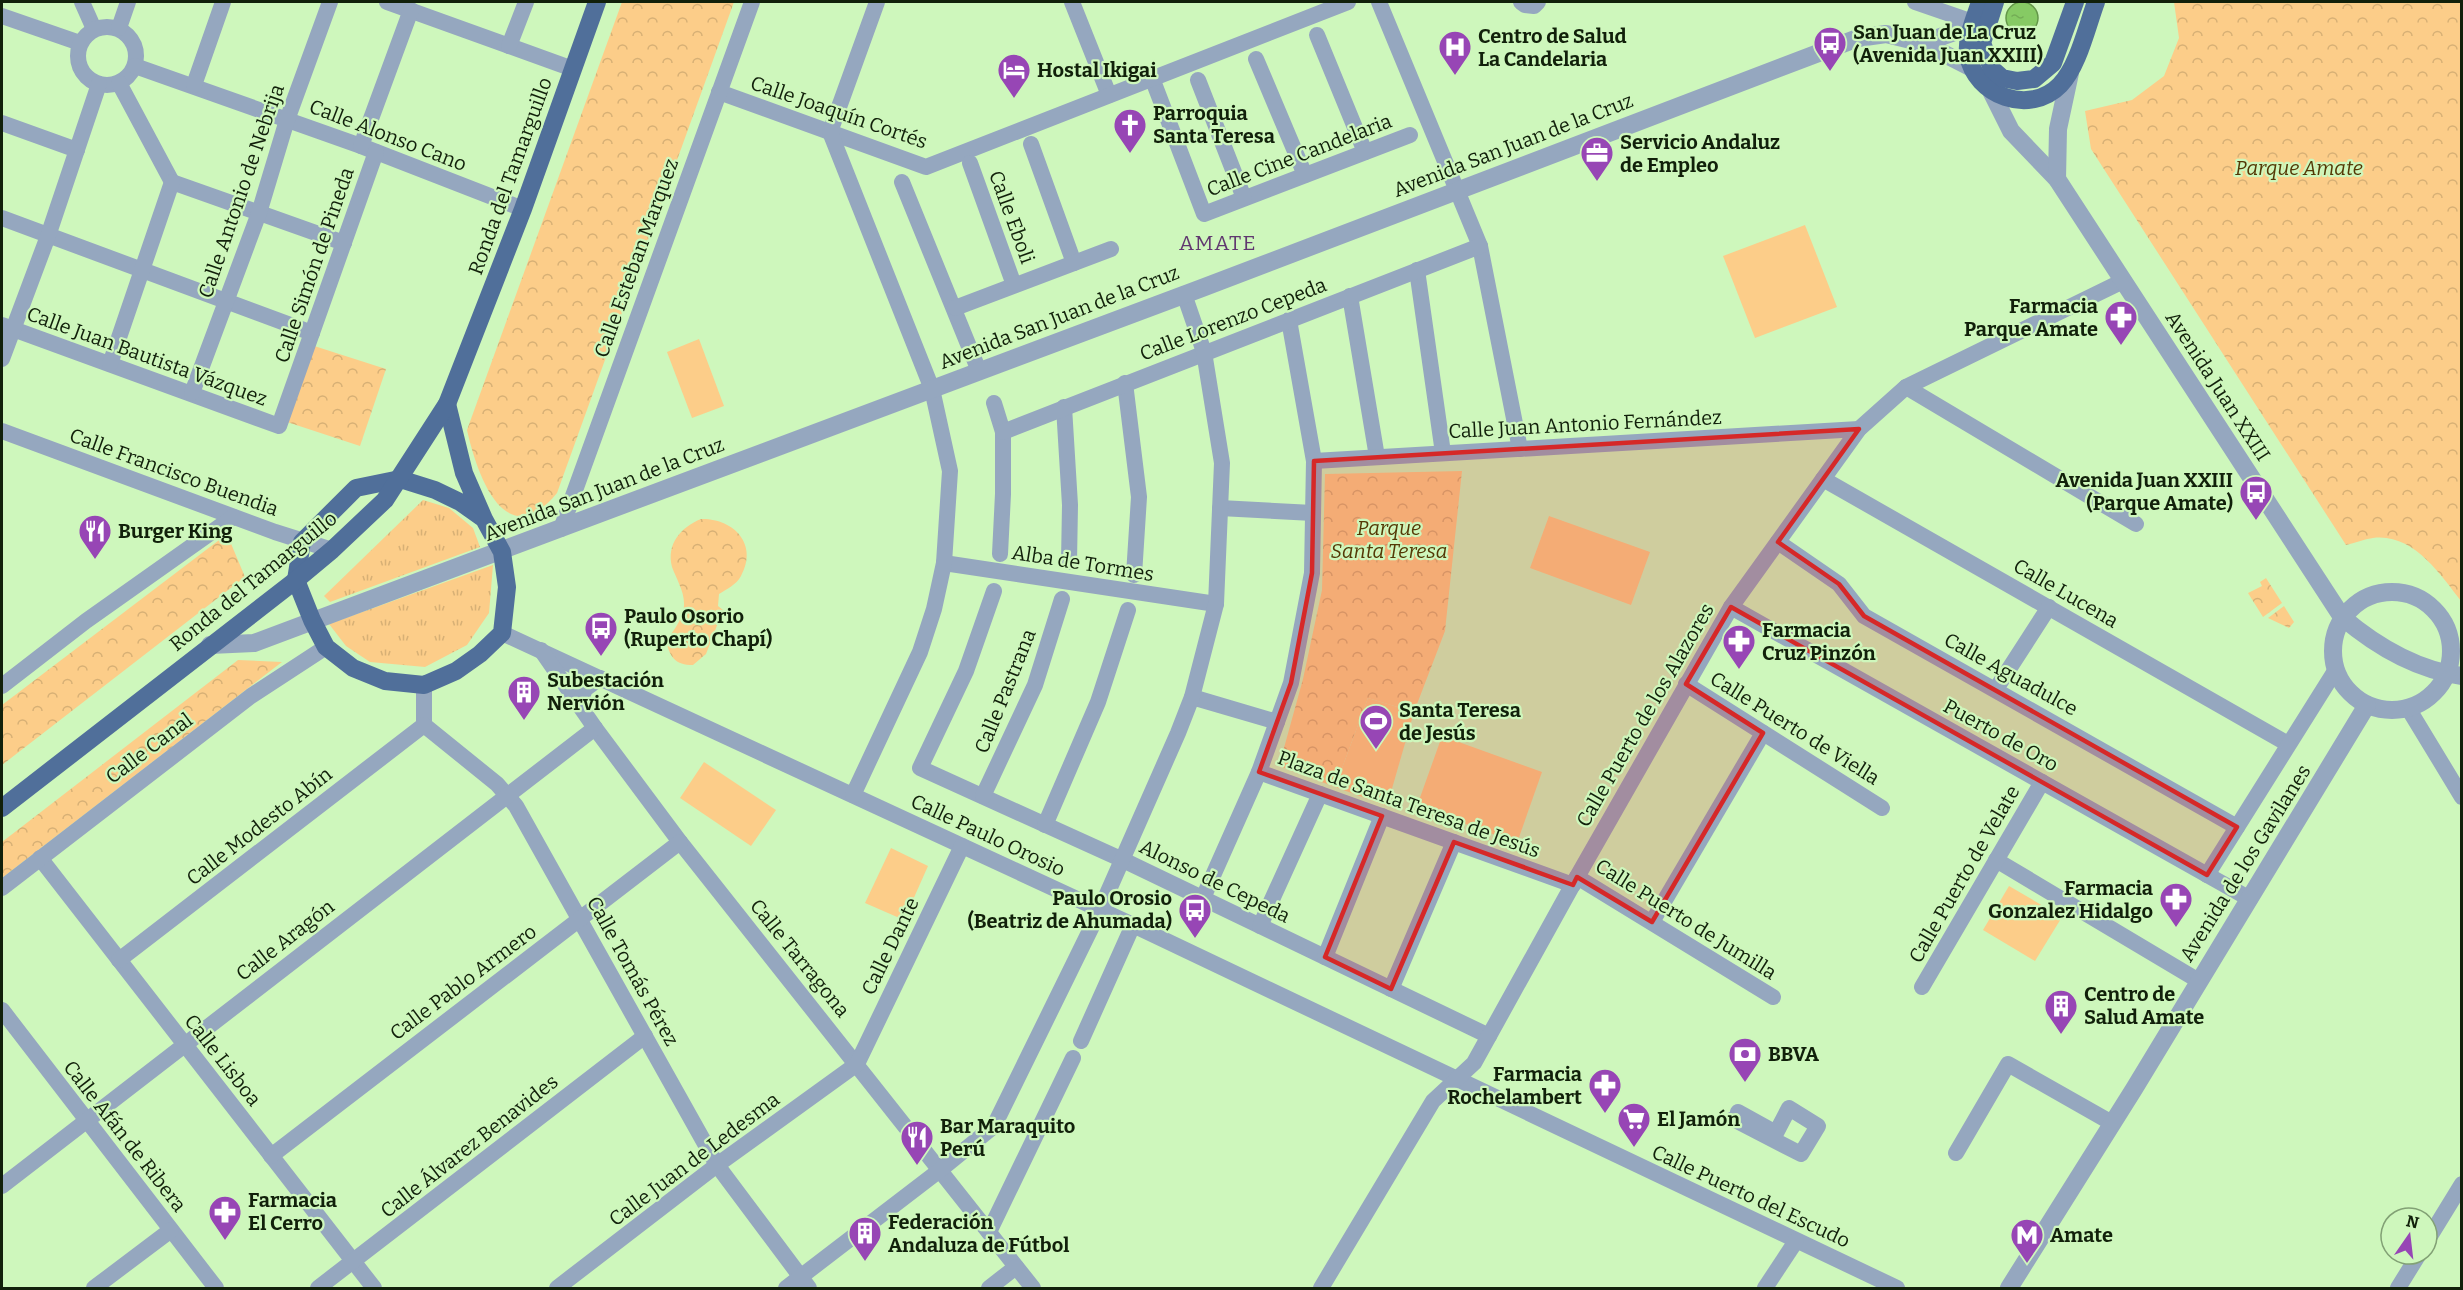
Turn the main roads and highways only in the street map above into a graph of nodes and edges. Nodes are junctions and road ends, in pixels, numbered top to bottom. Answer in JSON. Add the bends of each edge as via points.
{"nodes":[{"id":1,"x":597,"y":2,"type":"edge"},
{"id":2,"x":1980,"y":2,"type":"edge"},
{"id":3,"x":1995,"y":2,"type":"edge"},
{"id":4,"x":2075,"y":2,"type":"edge"},
{"id":5,"x":2096,"y":2,"type":"edge"},
{"id":6,"x":447,"y":404,"type":"junction"},
{"id":7,"x":400,"y":479,"type":"junction"},
{"id":8,"x":484,"y":519,"type":"junction"},
{"id":9,"x":296,"y":580,"type":"junction"},
{"id":10,"x":2,"y":808,"type":"edge"}],
"edges":[{"from":1,"to":6,"type":"main road","name":"Ronda del Tamarguillo","via":[[523,209]]},
{"from":2,"to":5,"type":"main road","via":[[1968,54],[1972,68],[1991,91],[2008,99],[2029,101],[2060,87],[2070,73]]},
{"from":3,"to":4,"type":"main road","via":[[1982,43],[1992,69],[2002,78],[2017,81],[2034,79],[2053,63]]},
{"from":6,"to":7,"type":"main road","name":"Ronda del Tamarguillo"},
{"from":6,"to":8,"type":"main road","via":[[464,473]]},
{"from":7,"to":8,"type":"main road","via":[[435,490]]},
{"from":7,"to":9,"type":"main road","name":"Ronda del Tamarguillo","via":[[385,500]]},
{"from":7,"to":9,"type":"main road","via":[[356,488],[302,542]]},
{"from":8,"to":9,"type":"main road","via":[[502,552],[507,587],[501,633],[456,671],[424,686],[385,681],[353,668],[326,647]]},
{"from":9,"to":10,"type":"main road","name":"Ronda del Tamarguillo"}]}
